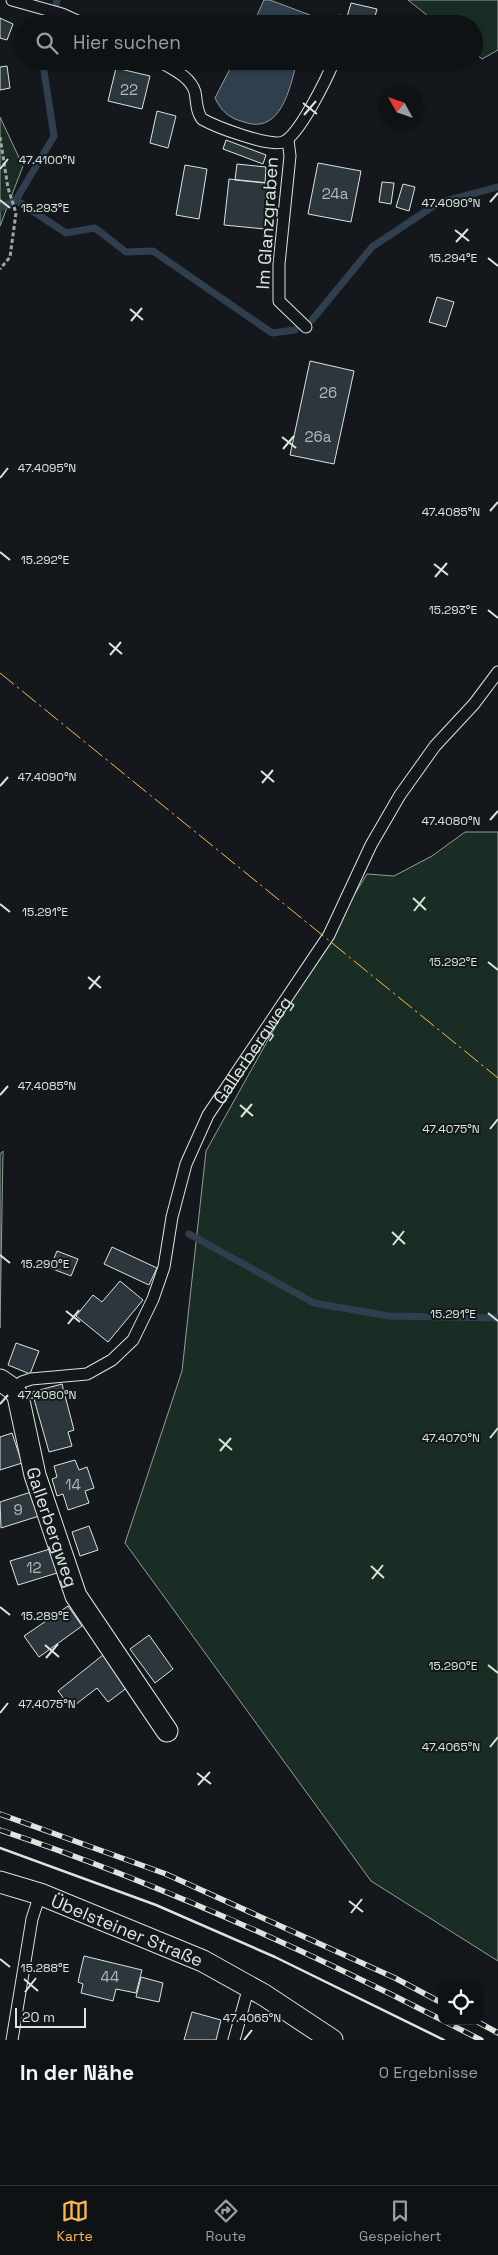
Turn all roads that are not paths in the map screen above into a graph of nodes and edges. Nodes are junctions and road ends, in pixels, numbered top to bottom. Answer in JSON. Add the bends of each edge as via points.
{"nodes":[{"id":1,"x":12,"y":0,"type":"edge"},
{"id":2,"x":64,"y":15,"type":"edge"},
{"id":3,"x":174,"y":70,"type":"edge"},
{"id":4,"x":330,"y":70,"type":"edge"},
{"id":5,"x":288,"y":140,"type":"junction"},
{"id":6,"x":306,"y":327,"type":"dead end"},
{"id":7,"x":498,"y":672,"type":"edge"},
{"id":8,"x":7,"y":1385,"type":"edge"},
{"id":9,"x":167,"y":1731,"type":"dead end"},
{"id":10,"x":0,"y":1882,"type":"edge"},
{"id":11,"x":40,"y":1894,"type":"junction"},
{"id":12,"x":252,"y":1987,"type":"junction"},
{"id":13,"x":12,"y":2040,"type":"edge"},
{"id":14,"x":234,"y":2040,"type":"edge"},
{"id":15,"x":332,"y":2040,"type":"edge"}],
"edges":[{"from":1,"to":2,"type":"lane"},
{"from":3,"to":5,"type":"lane","name":"Im Glanzgraben","via":[[190,82],[202,119],[273,144]]},
{"from":4,"to":5,"type":"lane","name":"Im Glanzgraben","via":[[315,102]]},
{"from":5,"to":6,"type":"lane","name":"Im Glanzgraben","via":[[290,156],[279,264],[279,301]]},
{"from":7,"to":8,"type":"lane","name":"Gallerbergweg","via":[[435,746],[400,795],[371,845],[328,935],[208,1116],[186,1164],[172,1217],[164,1267],[133,1340],[112,1360],[87,1374],[31,1379]]},
{"from":8,"to":9,"type":"street","name":"Gallerbergweg","via":[[21,1404],[35,1475],[76,1596]]},
{"from":10,"to":11,"type":"street","name":"Übelsteiner Straße"},
{"from":11,"to":12,"type":"street","name":"Übelsteiner Straße","via":[[203,1961]]},
{"from":11,"to":13,"type":"lane","via":[[32,1919]]},
{"from":12,"to":14,"type":"lane"},
{"from":12,"to":15,"type":"street","name":"Übelsteiner Straße"}]}
